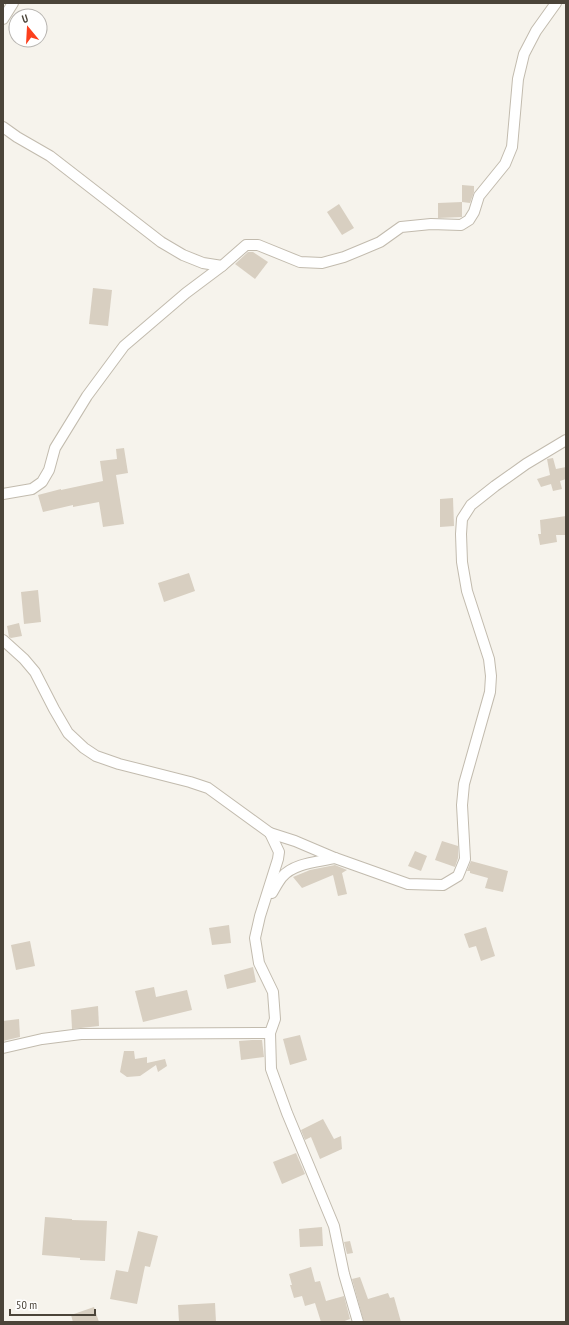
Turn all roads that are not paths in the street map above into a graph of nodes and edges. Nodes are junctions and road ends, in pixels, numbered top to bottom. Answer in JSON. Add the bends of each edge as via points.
{"nodes":[{"id":1,"x":13,"y":3,"type":"edge"},
{"id":2,"x":556,"y":3,"type":"edge"},
{"id":3,"x":3,"y":19,"type":"edge"},
{"id":4,"x":3,"y":127,"type":"edge"},
{"id":5,"x":222,"y":266,"type":"junction"},
{"id":6,"x":566,"y":440,"type":"edge"},
{"id":7,"x":3,"y":494,"type":"edge"},
{"id":8,"x":3,"y":640,"type":"edge"},
{"id":9,"x":270,"y":833,"type":"junction"},
{"id":10,"x":335,"y":858,"type":"junction"},
{"id":11,"x":265,"y":903,"type":"junction"},
{"id":12,"x":270,"y":1033,"type":"junction"},
{"id":13,"x":3,"y":1048,"type":"edge"},
{"id":14,"x":358,"y":1322,"type":"edge"}],
"edges":[{"from":1,"to":3,"type":"street"},
{"from":2,"to":5,"type":"street","via":[[536,31],[524,54],[518,79],[512,147],[505,164],[479,196],[469,220],[461,225],[401,227],[380,242],[322,263],[300,262],[258,245],[246,245]]},
{"from":4,"to":5,"type":"street","via":[[50,156],[161,242],[203,263]]},
{"from":5,"to":7,"type":"street","via":[[124,346],[87,396],[55,448],[49,470],[42,482],[32,489]]},
{"from":6,"to":10,"type":"street","via":[[495,486],[471,505],[462,519],[462,562],[467,591],[489,659],[491,676],[490,692],[464,784],[462,806],[465,859],[458,876],[443,885],[408,884]]},
{"from":8,"to":9,"type":"street","via":[[35,672],[68,733],[84,748],[96,756],[119,764],[208,788]]},
{"from":9,"to":10,"type":"street"},
{"from":9,"to":11,"type":"street","via":[[279,852]]},
{"from":10,"to":11,"type":"street","via":[[302,865],[287,873]]},
{"from":11,"to":12,"type":"street","via":[[255,938],[259,963],[273,992],[274,1019]]},
{"from":12,"to":13,"type":"street","via":[[81,1034]]},
{"from":12,"to":14,"type":"street","via":[[271,1069],[334,1226]]}]}
